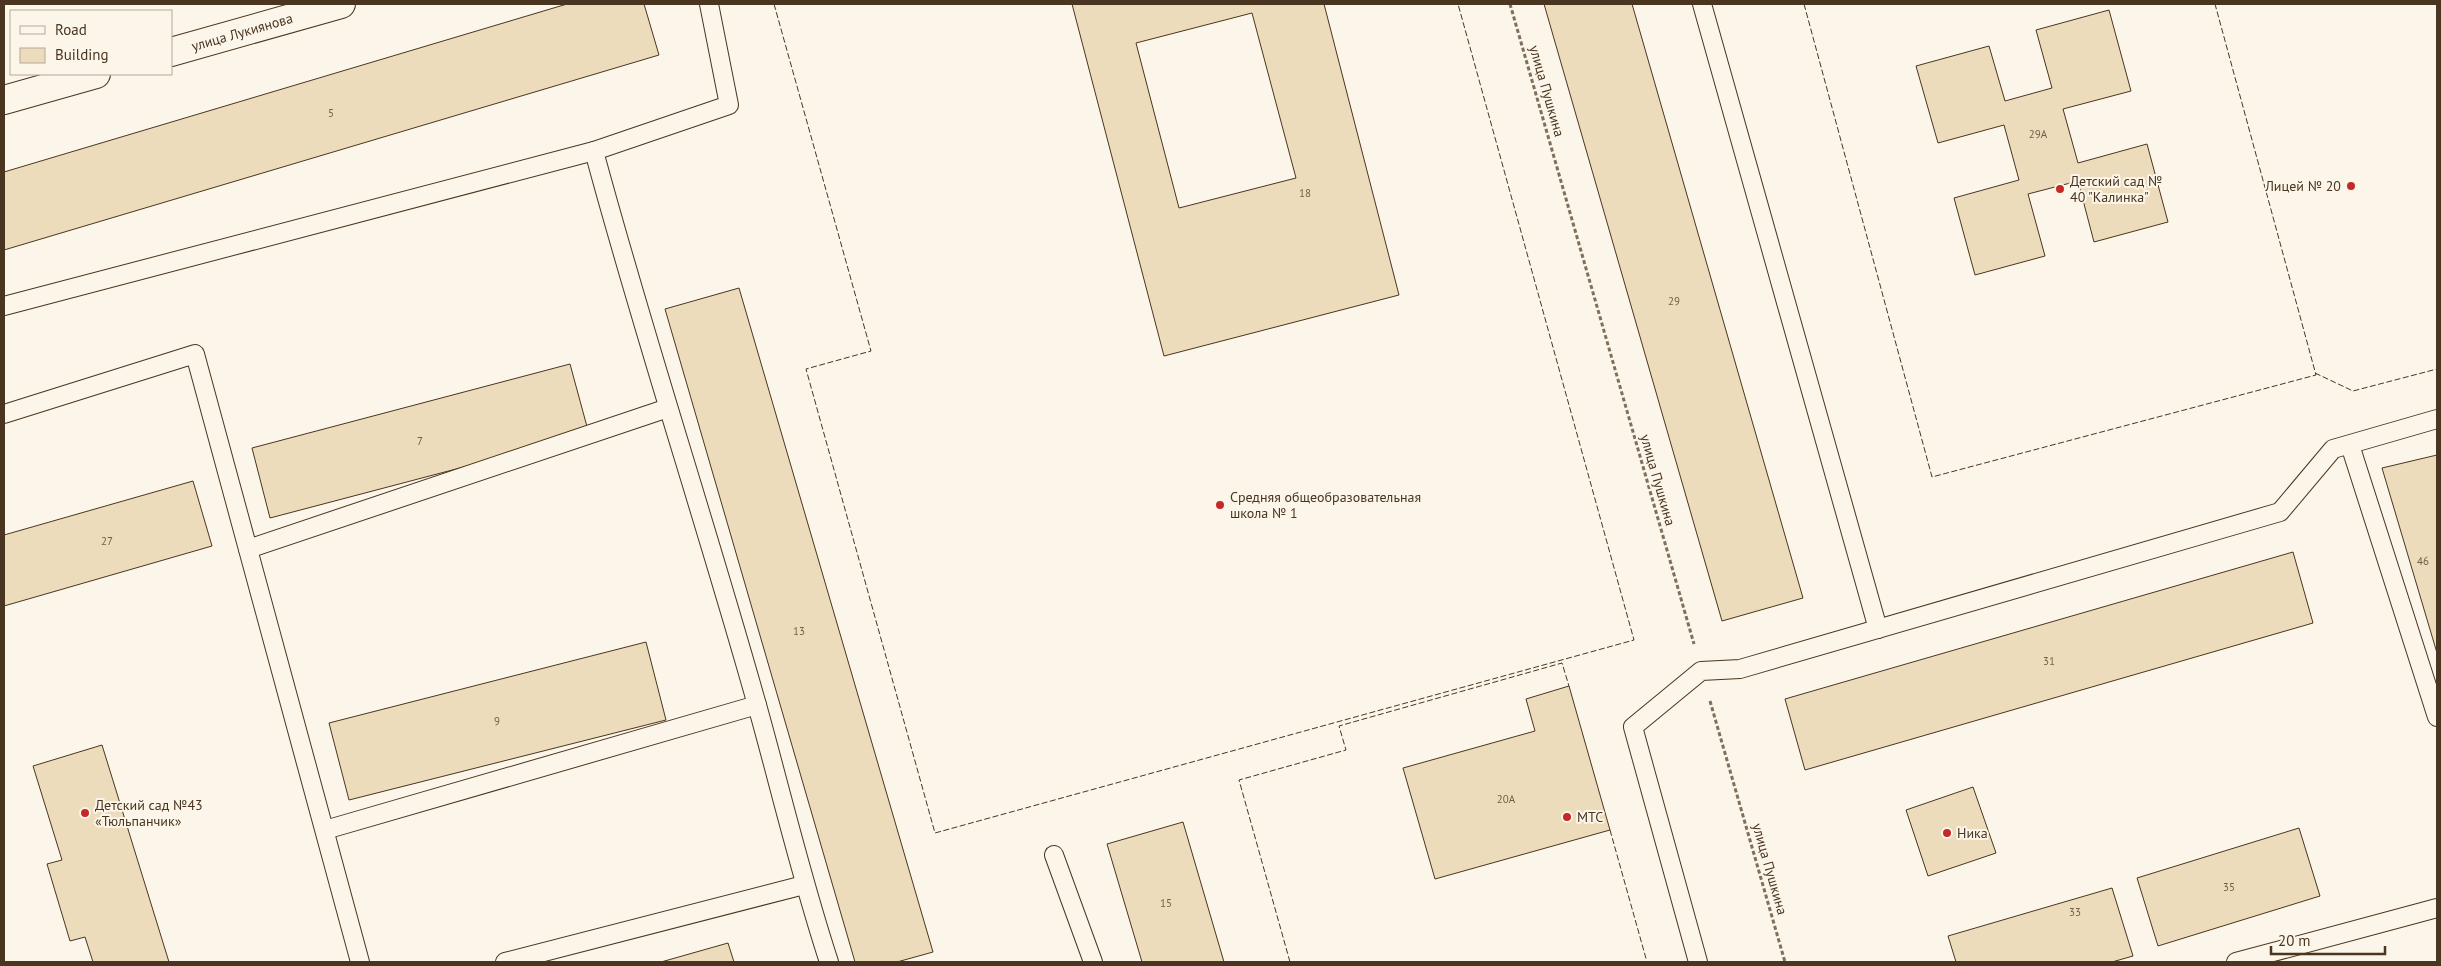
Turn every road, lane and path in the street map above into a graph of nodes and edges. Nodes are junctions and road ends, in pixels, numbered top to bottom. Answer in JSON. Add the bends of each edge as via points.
{"nodes":[{"id":1,"x":341,"y":4,"type":"edge"},
{"id":2,"x":709,"y":4,"type":"edge"},
{"id":3,"x":1510,"y":4,"type":"edge"},
{"id":4,"x":1702,"y":4,"type":"edge"},
{"id":5,"x":172,"y":52,"type":"edge"},
{"id":6,"x":92,"y":75,"type":"edge"},
{"id":7,"x":4,"y":100,"type":"edge"},
{"id":8,"x":594,"y":151,"type":"junction"},
{"id":9,"x":4,"y":306,"type":"edge"},
{"id":10,"x":668,"y":408,"type":"junction"},
{"id":11,"x":4,"y":414,"type":"edge"},
{"id":12,"x":2437,"y":419,"type":"edge"},
{"id":13,"x":2350,"y":444,"type":"junction"},
{"id":14,"x":248,"y":549,"type":"junction"},
{"id":15,"x":1878,"y":629,"type":"junction"},
{"id":16,"x":1701,"y":671,"type":"junction"},
{"id":17,"x":757,"y":705,"type":"junction"},
{"id":18,"x":2437,"y":718,"type":"edge"},
{"id":19,"x":325,"y":830,"type":"junction"},
{"id":20,"x":1054,"y":855,"type":"dead end"},
{"id":21,"x":804,"y":885,"type":"junction"},
{"id":22,"x":2437,"y":908,"type":"edge"},
{"id":23,"x":360,"y":962,"type":"edge"},
{"id":24,"x":505,"y":962,"type":"edge"},
{"id":25,"x":828,"y":962,"type":"edge"},
{"id":26,"x":1093,"y":962,"type":"edge"},
{"id":27,"x":1698,"y":962,"type":"edge"},
{"id":28,"x":1785,"y":962,"type":"edge"},
{"id":29,"x":2236,"y":962,"type":"edge"}],
"edges":[{"from":1,"to":5,"type":"street","name":"улица Лукиянова"},
{"from":2,"to":8,"type":"lane","via":[[729,105]]},
{"from":3,"to":16,"type":"path","name":"улица Пушкина"},
{"from":4,"to":15,"type":"lane"},
{"from":6,"to":7,"type":"street"},
{"from":8,"to":9,"type":"lane"},
{"from":8,"to":10,"type":"lane"},
{"from":10,"to":14,"type":"lane"},
{"from":10,"to":17,"type":"lane"},
{"from":11,"to":14,"type":"lane","via":[[195,354]]},
{"from":12,"to":13,"type":"lane"},
{"from":13,"to":15,"type":"lane","via":[[2333,449],[2280,512]]},
{"from":13,"to":18,"type":"lane"},
{"from":14,"to":19,"type":"lane"},
{"from":15,"to":16,"type":"lane","via":[[1740,669]]},
{"from":16,"to":27,"type":"lane","via":[[1633,727]]},
{"from":16,"to":28,"type":"path","name":"улица Пушкина"},
{"from":17,"to":19,"type":"lane"},
{"from":17,"to":21,"type":"lane"},
{"from":19,"to":23,"type":"lane"},
{"from":20,"to":26,"type":"lane"},
{"from":21,"to":24,"type":"lane"},
{"from":21,"to":25,"type":"lane"},
{"from":22,"to":29,"type":"lane"}]}
